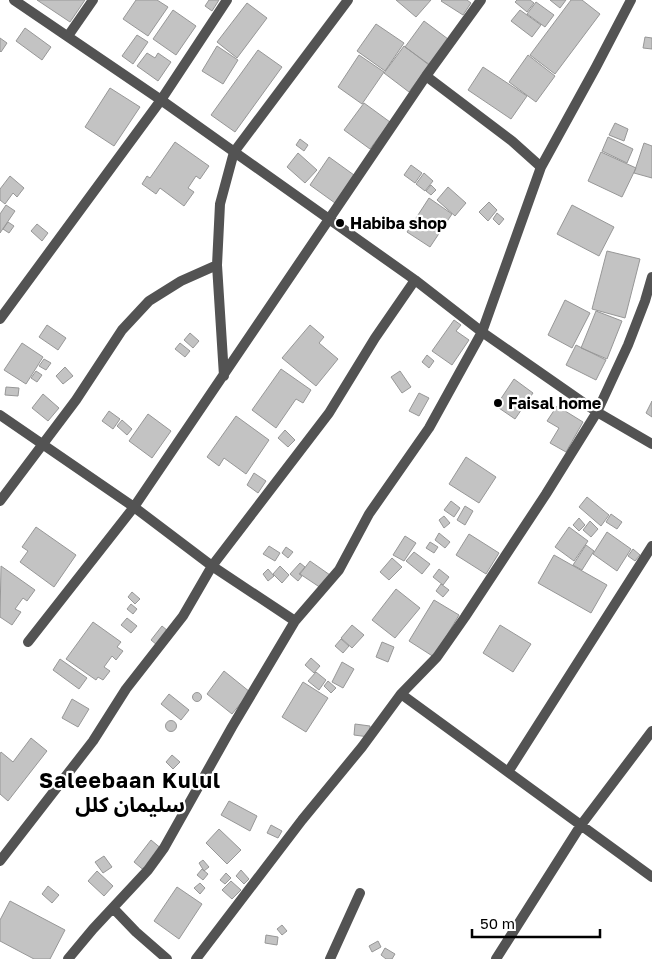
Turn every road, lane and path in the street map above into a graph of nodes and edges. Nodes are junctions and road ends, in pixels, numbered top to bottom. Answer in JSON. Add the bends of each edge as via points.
{"nodes":[{"id":1,"x":14,"y":0,"type":"edge"},
{"id":2,"x":93,"y":0,"type":"edge"},
{"id":3,"x":227,"y":0,"type":"edge"},
{"id":4,"x":348,"y":0,"type":"edge"},
{"id":5,"x":481,"y":0,"type":"edge"},
{"id":6,"x":631,"y":0,"type":"edge"},
{"id":7,"x":68,"y":36,"type":"junction"},
{"id":8,"x":426,"y":76,"type":"junction"},
{"id":9,"x":161,"y":100,"type":"junction"},
{"id":10,"x":234,"y":152,"type":"junction"},
{"id":11,"x":541,"y":167,"type":"junction"},
{"id":12,"x":330,"y":220,"type":"junction"},
{"id":13,"x":217,"y":265,"type":"junction"},
{"id":14,"x":652,"y":277,"type":"edge"},
{"id":15,"x":415,"y":280,"type":"junction"},
{"id":16,"x":0,"y":319,"type":"edge"},
{"id":17,"x":482,"y":332,"type":"junction"},
{"id":18,"x":224,"y":376,"type":"junction"},
{"id":19,"x":597,"y":412,"type":"junction"},
{"id":20,"x":0,"y":415,"type":"edge"},
{"id":21,"x":652,"y":444,"type":"edge"},
{"id":22,"x":44,"y":445,"type":"junction"},
{"id":23,"x":0,"y":500,"type":"edge"},
{"id":24,"x":134,"y":507,"type":"junction"},
{"id":25,"x":652,"y":546,"type":"edge"},
{"id":26,"x":212,"y":566,"type":"junction"},
{"id":27,"x":295,"y":621,"type":"junction"},
{"id":28,"x":28,"y":642,"type":"dead end"},
{"id":29,"x":401,"y":694,"type":"junction"},
{"id":30,"x":652,"y":731,"type":"edge"},
{"id":31,"x":508,"y":772,"type":"junction"},
{"id":32,"x":581,"y":825,"type":"junction"},
{"id":33,"x":0,"y":860,"type":"edge"},
{"id":34,"x":652,"y":877,"type":"edge"},
{"id":35,"x":360,"y":893,"type":"dead end"},
{"id":36,"x":113,"y":908,"type":"junction"},
{"id":37,"x":68,"y":959,"type":"edge"},
{"id":38,"x":167,"y":959,"type":"edge"},
{"id":39,"x":196,"y":959,"type":"edge"},
{"id":40,"x":330,"y":959,"type":"edge"},
{"id":41,"x":496,"y":959,"type":"edge"}],
"edges":[{"from":1,"to":7,"type":"street"},
{"from":2,"to":7,"type":"street"},
{"from":3,"to":9,"type":"street"},
{"from":4,"to":10,"type":"street"},
{"from":5,"to":8,"type":"street"},
{"from":6,"to":11,"type":"street"},
{"from":7,"to":9,"type":"street"},
{"from":8,"to":11,"type":"street"},
{"from":8,"to":12,"type":"street"},
{"from":9,"to":10,"type":"street"},
{"from":9,"to":16,"type":"street"},
{"from":10,"to":12,"type":"street"},
{"from":10,"to":13,"type":"street","via":[[220,204]]},
{"from":11,"to":17,"type":"street"},
{"from":12,"to":15,"type":"street"},
{"from":12,"to":18,"type":"street"},
{"from":13,"to":18,"type":"street"},
{"from":13,"to":22,"type":"street","via":[[149,301],[122,330]]},
{"from":14,"to":19,"type":"street","via":[[628,345]]},
{"from":15,"to":17,"type":"street"},
{"from":15,"to":26,"type":"street","via":[[329,413]]},
{"from":17,"to":19,"type":"street"},
{"from":17,"to":27,"type":"street","via":[[429,428],[369,514],[339,570]]},
{"from":18,"to":24,"type":"street"},
{"from":19,"to":21,"type":"street"},
{"from":19,"to":29,"type":"street","via":[[465,617],[437,657]]},
{"from":20,"to":22,"type":"street"},
{"from":22,"to":23,"type":"street"},
{"from":22,"to":24,"type":"street"},
{"from":24,"to":26,"type":"street"},
{"from":24,"to":28,"type":"street"},
{"from":25,"to":31,"type":"street"},
{"from":26,"to":27,"type":"street"},
{"from":26,"to":33,"type":"street","via":[[183,616],[126,689],[93,741]]},
{"from":27,"to":36,"type":"street","via":[[164,848]]},
{"from":29,"to":31,"type":"street"},
{"from":29,"to":39,"type":"street"},
{"from":30,"to":32,"type":"street"},
{"from":31,"to":32,"type":"street"},
{"from":32,"to":34,"type":"street"},
{"from":32,"to":41,"type":"street"},
{"from":35,"to":40,"type":"street"},
{"from":36,"to":37,"type":"street"},
{"from":36,"to":38,"type":"street"}]}
